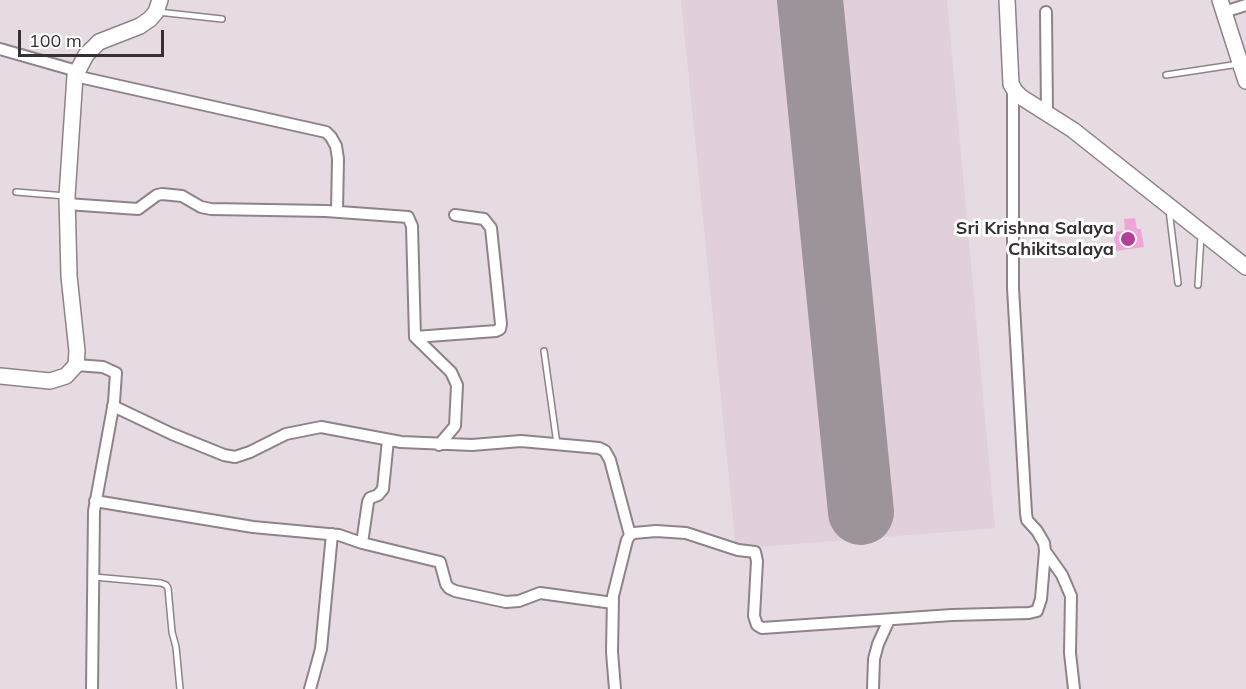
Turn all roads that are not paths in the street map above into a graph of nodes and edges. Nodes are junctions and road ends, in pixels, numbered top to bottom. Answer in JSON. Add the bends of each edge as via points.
{"nodes":[{"id":1,"x":1007,"y":0,"type":"edge"},
{"id":2,"x":1246,"y":5,"type":"edge"},
{"id":3,"x":158,"y":6,"type":"edge"},
{"id":4,"x":1222,"y":6,"type":"edge"},
{"id":5,"x":1046,"y":12,"type":"dead end"},
{"id":6,"x":222,"y":19,"type":"dead end"},
{"id":7,"x":0,"y":49,"type":"edge"},
{"id":8,"x":1240,"y":64,"type":"junction"},
{"id":9,"x":76,"y":73,"type":"junction"},
{"id":10,"x":1166,"y":75,"type":"dead end"},
{"id":11,"x":1246,"y":81,"type":"edge"},
{"id":12,"x":1016,"y":92,"type":"junction"},
{"id":13,"x":1047,"y":113,"type":"junction"},
{"id":14,"x":16,"y":192,"type":"dead end"},
{"id":15,"x":67,"y":200,"type":"junction"},
{"id":16,"x":1168,"y":204,"type":"junction"},
{"id":17,"x":337,"y":211,"type":"junction"},
{"id":18,"x":456,"y":215,"type":"dead end"},
{"id":19,"x":1201,"y":231,"type":"junction"},
{"id":20,"x":1246,"y":267,"type":"edge"},
{"id":21,"x":1178,"y":283,"type":"dead end"},
{"id":22,"x":1198,"y":285,"type":"dead end"},
{"id":23,"x":416,"y":337,"type":"junction"},
{"id":24,"x":544,"y":351,"type":"dead end"},
{"id":25,"x":76,"y":365,"type":"junction"},
{"id":26,"x":0,"y":376,"type":"edge"},
{"id":27,"x":113,"y":406,"type":"junction"},
{"id":28,"x":388,"y":440,"type":"junction"},
{"id":29,"x":557,"y":444,"type":"junction"},
{"id":30,"x":439,"y":445,"type":"junction"},
{"id":31,"x":95,"y":501,"type":"junction"},
{"id":32,"x":332,"y":534,"type":"junction"},
{"id":33,"x":630,"y":535,"type":"junction"},
{"id":34,"x":362,"y":543,"type":"junction"},
{"id":35,"x":1045,"y":551,"type":"junction"},
{"id":36,"x":94,"y":577,"type":"junction"},
{"id":37,"x":613,"y":603,"type":"junction"},
{"id":38,"x":889,"y":620,"type":"junction"},
{"id":39,"x":92,"y":689,"type":"edge"},
{"id":40,"x":180,"y":689,"type":"edge"},
{"id":41,"x":310,"y":689,"type":"edge"},
{"id":42,"x":615,"y":689,"type":"edge"},
{"id":43,"x":873,"y":689,"type":"edge"},
{"id":44,"x":1074,"y":689,"type":"edge"}],
"edges":[{"from":1,"to":12,"type":"street","via":[[1011,84]]},
{"from":2,"to":4,"type":"street"},
{"from":3,"to":6,"type":"lane"},
{"from":3,"to":9,"type":"street","via":[[150,20],[99,42]]},
{"from":4,"to":8,"type":"street"},
{"from":5,"to":13,"type":"street"},
{"from":7,"to":9,"type":"street"},
{"from":8,"to":10,"type":"lane"},
{"from":8,"to":11,"type":"street"},
{"from":9,"to":15,"type":"street"},
{"from":9,"to":17,"type":"street","via":[[326,132],[336,146],[338,159]]},
{"from":12,"to":13,"type":"street"},
{"from":12,"to":35,"type":"street","via":[[1012,107],[1013,288],[1026,513]]},
{"from":13,"to":16,"type":"street"},
{"from":14,"to":15,"type":"lane"},
{"from":15,"to":17,"type":"street","via":[[138,209],[162,194],[182,196],[211,208]]},
{"from":15,"to":25,"type":"street"},
{"from":16,"to":19,"type":"street"},
{"from":16,"to":21,"type":"lane"},
{"from":17,"to":23,"type":"street","via":[[411,219]]},
{"from":18,"to":23,"type":"street","via":[[484,219],[490,228],[500,329]]},
{"from":19,"to":20,"type":"street"},
{"from":19,"to":22,"type":"lane"},
{"from":23,"to":30,"type":"street","via":[[451,372],[457,386],[455,426]]},
{"from":24,"to":29,"type":"lane"},
{"from":25,"to":26,"type":"street","via":[[66,376],[50,381]]},
{"from":25,"to":27,"type":"street","via":[[103,367],[116,373]]},
{"from":27,"to":28,"type":"street","via":[[172,434],[235,457],[286,434],[321,427]]},
{"from":27,"to":31,"type":"street"},
{"from":28,"to":30,"type":"street"},
{"from":28,"to":34,"type":"street","via":[[383,489],[368,502]]},
{"from":29,"to":30,"type":"street","via":[[521,441]]},
{"from":29,"to":33,"type":"street","via":[[605,451]]},
{"from":31,"to":32,"type":"street","via":[[253,527]]},
{"from":31,"to":36,"type":"street"},
{"from":32,"to":34,"type":"street"},
{"from":32,"to":41,"type":"street","via":[[322,638]]},
{"from":33,"to":37,"type":"street"},
{"from":33,"to":38,"type":"street","via":[[656,531],[686,533],[755,552],[758,561],[754,616],[759,627]]},
{"from":34,"to":37,"type":"street","via":[[440,562],[446,584],[455,591],[506,602],[540,593]]},
{"from":35,"to":38,"type":"street","via":[[1040,606],[1034,613]]},
{"from":35,"to":44,"type":"street","via":[[1071,596]]},
{"from":36,"to":39,"type":"street"},
{"from":36,"to":40,"type":"lane","via":[[166,585]]},
{"from":37,"to":42,"type":"street"},
{"from":38,"to":43,"type":"street","via":[[874,659]]}]}
